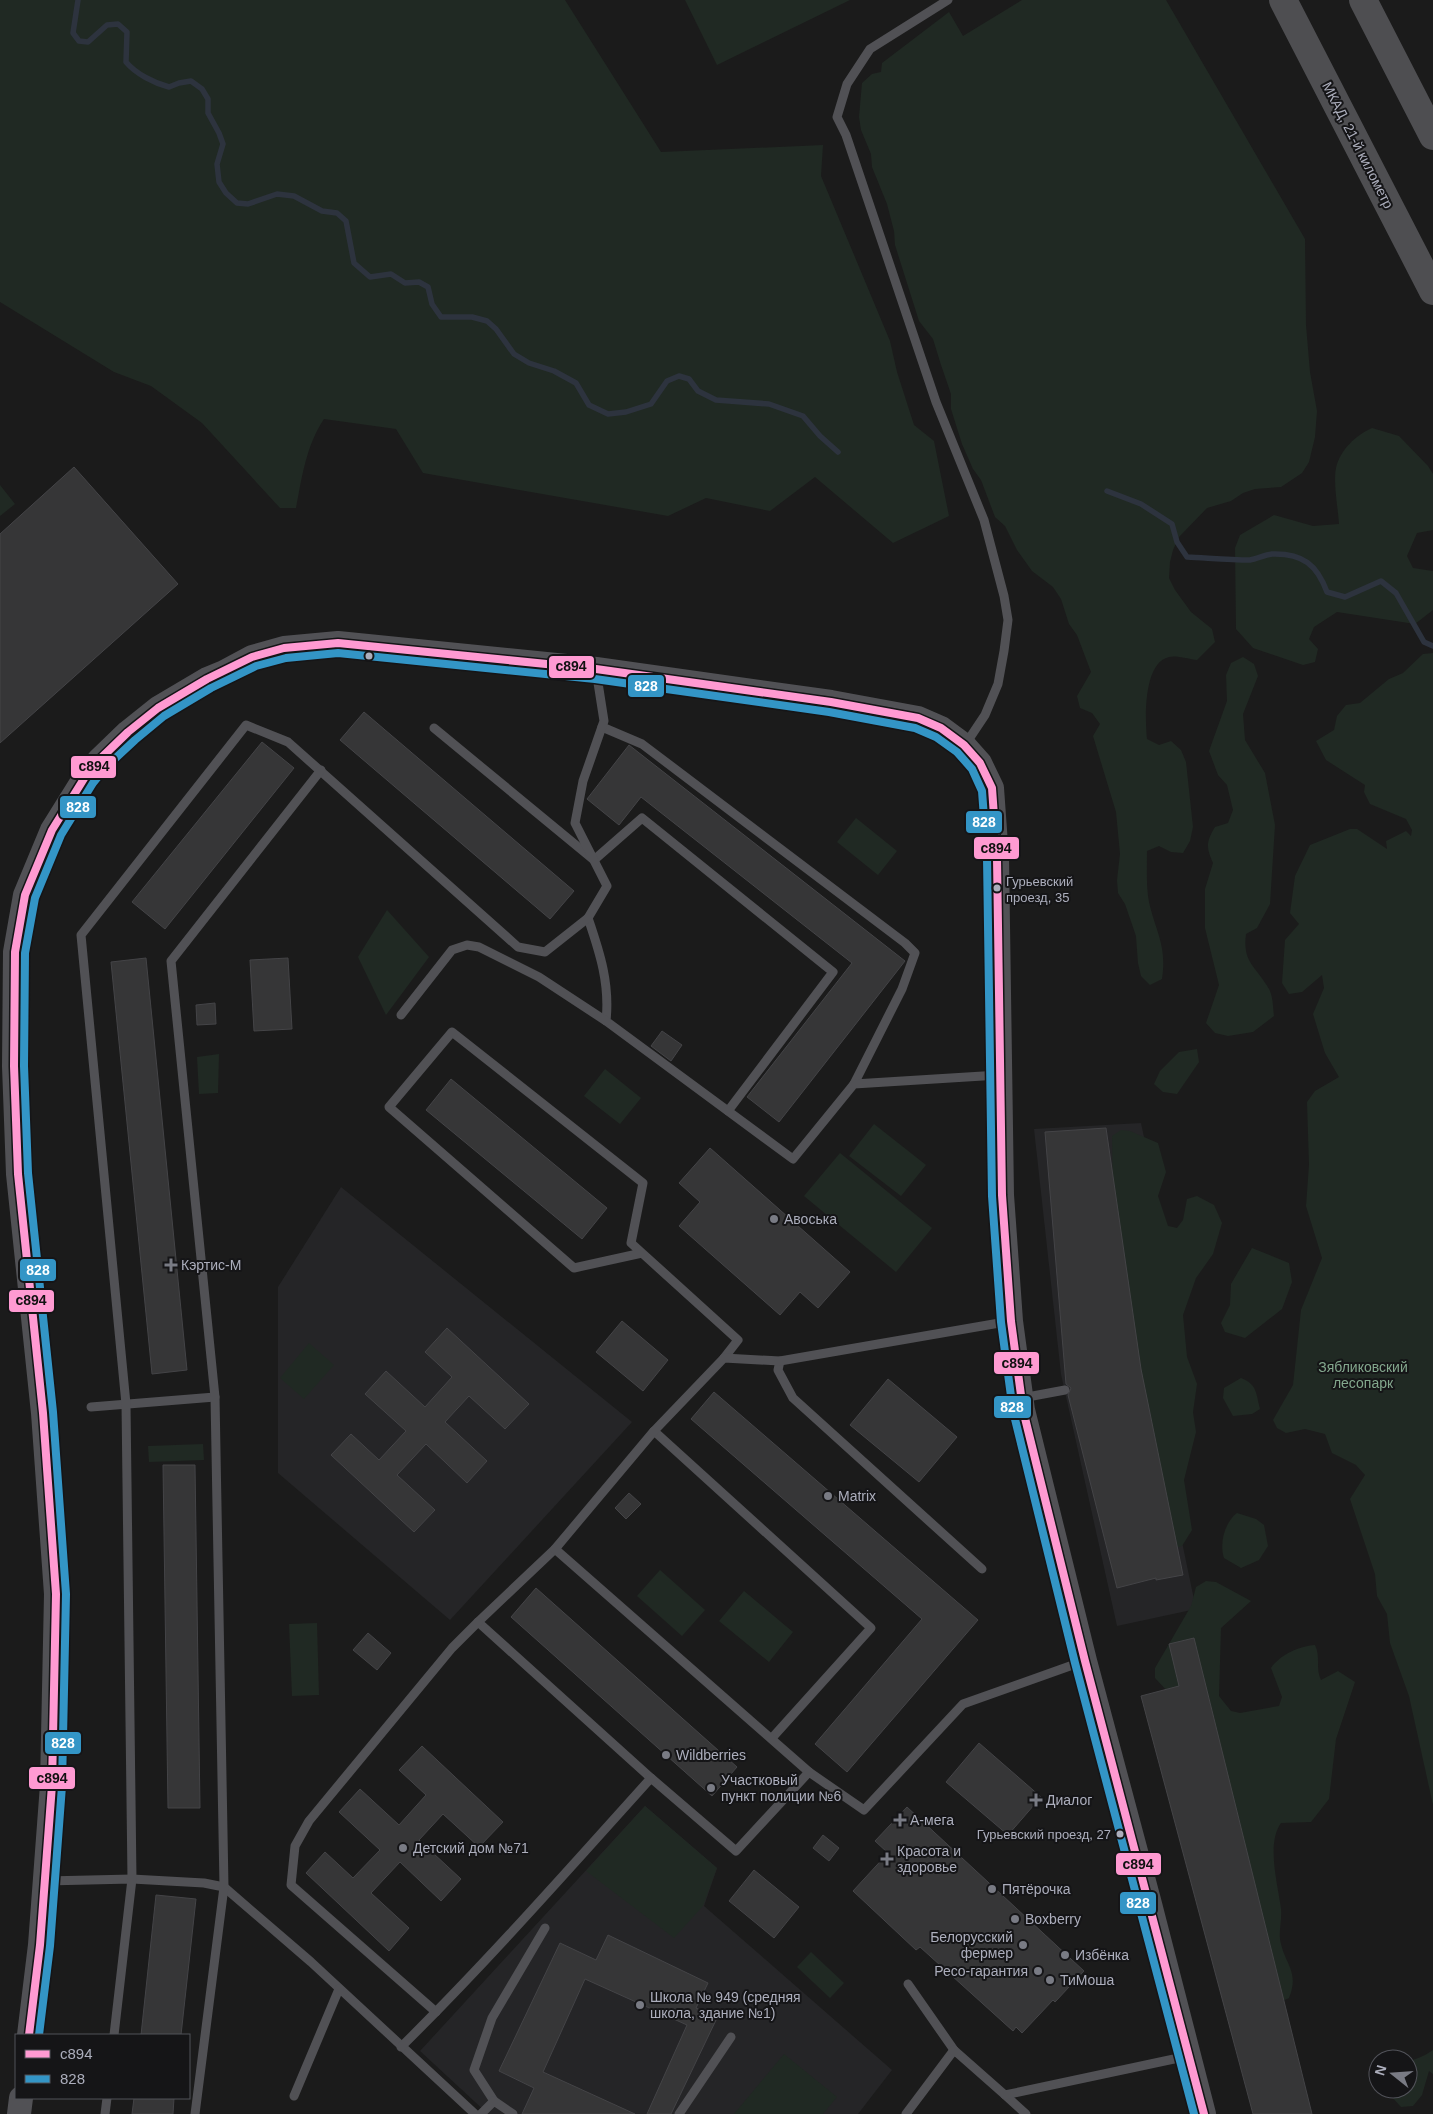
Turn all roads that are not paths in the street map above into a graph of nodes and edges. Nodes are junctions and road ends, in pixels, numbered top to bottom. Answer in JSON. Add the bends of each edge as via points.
{"nodes":[{"id":1,"x":948,"y":0,"type":"edge"},
{"id":2,"x":1283,"y":0,"type":"edge"},
{"id":3,"x":1363,"y":0,"type":"edge"},
{"id":4,"x":1433,"y":136,"type":"edge"},
{"id":5,"x":1433,"y":291,"type":"edge"},
{"id":6,"x":596,"y":669,"type":"junction"},
{"id":7,"x":602,"y":727,"type":"junction"},
{"id":8,"x":434,"y":728,"type":"dead end"},
{"id":9,"x":964,"y":745,"type":"junction"},
{"id":10,"x":321,"y":770,"type":"junction"},
{"id":11,"x":594,"y":860,"type":"junction"},
{"id":12,"x":588,"y":918,"type":"junction"},
{"id":13,"x":401,"y":1016,"type":"dead end"},
{"id":14,"x":606,"y":1021,"type":"junction"},
{"id":15,"x":1000,"y":1074,"type":"junction"},
{"id":16,"x":854,"y":1084,"type":"junction"},
{"id":17,"x":728,"y":1111,"type":"junction"},
{"id":18,"x":642,"y":1253,"type":"junction"},
{"id":19,"x":1011,"y":1321,"type":"junction"},
{"id":20,"x":724,"y":1358,"type":"junction"},
{"id":21,"x":780,"y":1361,"type":"junction"},
{"id":22,"x":1065,"y":1390,"type":"dead end"},
{"id":23,"x":215,"y":1397,"type":"junction"},
{"id":24,"x":1022,"y":1398,"type":"junction"},
{"id":25,"x":126,"y":1404,"type":"junction"},
{"id":26,"x":91,"y":1407,"type":"dead end"},
{"id":27,"x":654,"y":1431,"type":"junction"},
{"id":28,"x":555,"y":1549,"type":"junction"},
{"id":29,"x":982,"y":1568,"type":"dead end"},
{"id":30,"x":478,"y":1622,"type":"junction"},
{"id":31,"x":1085,"y":1660,"type":"junction"},
{"id":32,"x":772,"y":1738,"type":"junction"},
{"id":33,"x":809,"y":1772,"type":"junction"},
{"id":34,"x":650,"y":1778,"type":"junction"},
{"id":35,"x":132,"y":1879,"type":"junction"},
{"id":36,"x":45,"y":1881,"type":"junction"},
{"id":37,"x":224,"y":1886,"type":"junction"},
{"id":38,"x":545,"y":1928,"type":"dead end"},
{"id":39,"x":908,"y":1984,"type":"dead end"},
{"id":40,"x":339,"y":1988,"type":"junction"},
{"id":41,"x":436,"y":2012,"type":"junction"},
{"id":42,"x":29,"y":2034,"type":"edge"},
{"id":43,"x":114,"y":2034,"type":"edge"},
{"id":44,"x":731,"y":2038,"type":"dead end"},
{"id":45,"x":400,"y":2047,"type":"junction"},
{"id":46,"x":954,"y":2050,"type":"junction"},
{"id":47,"x":1188,"y":2056,"type":"junction"},
{"id":48,"x":1006,"y":2094,"type":"junction"},
{"id":49,"x":294,"y":2096,"type":"dead end"},
{"id":50,"x":22,"y":2099,"type":"edge"},
{"id":51,"x":107,"y":2099,"type":"edge"},
{"id":52,"x":494,"y":2101,"type":"junction"},
{"id":53,"x":19,"y":2114,"type":"edge"},
{"id":54,"x":105,"y":2114,"type":"edge"},
{"id":55,"x":195,"y":2114,"type":"edge"},
{"id":56,"x":475,"y":2114,"type":"edge"},
{"id":57,"x":482,"y":2114,"type":"edge"},
{"id":58,"x":513,"y":2114,"type":"edge"},
{"id":59,"x":679,"y":2114,"type":"edge"},
{"id":60,"x":906,"y":2114,"type":"edge"},
{"id":61,"x":1026,"y":2114,"type":"edge"},
{"id":62,"x":1204,"y":2114,"type":"edge"}],
"edges":[{"from":1,"to":9,"type":"lane","via":[[870,49],[847,84],[837,117],[846,135],[936,402],[984,520],[1004,596],[1008,620],[998,684],[985,715]]},
{"from":2,"to":5,"type":"highway","name":"МКАД, 21-й километр"},
{"from":3,"to":4,"type":"highway"},
{"from":6,"to":7,"type":"lane","via":[[604,722]]},
{"from":6,"to":9,"type":"street","via":[[831,702],[918,718],[941,728]]},
{"from":6,"to":36,"type":"street","via":[[338,643],[284,648],[252,657],[208,678],[158,708],[128,732],[85,777],[43,847],[25,895],[18,928],[14,1066],[18,1174],[43,1413],[56,1594],[52,1785]]},
{"from":7,"to":11,"type":"lane","via":[[583,781],[575,823]]},
{"from":7,"to":16,"type":"lane","via":[[642,744],[915,953],[902,989]]},
{"from":8,"to":11,"type":"lane"},
{"from":9,"to":15,"type":"street","via":[[980,763],[992,788],[997,858]]},
{"from":10,"to":12,"type":"lane","via":[[518,947],[544,952]]},
{"from":10,"to":23,"type":"lane","via":[[171,961]]},
{"from":10,"to":25,"type":"lane","via":[[288,742],[246,725],[81,935]]},
{"from":11,"to":12,"type":"lane","via":[[607,886]]},
{"from":11,"to":17,"type":"lane","via":[[642,818],[832,972]]},
{"from":12,"to":14,"type":"lane","via":[[604,965],[608,1001]]},
{"from":13,"to":14,"type":"lane","via":[[452,950],[467,945],[479,947],[539,977]]},
{"from":14,"to":17,"type":"lane"},
{"from":15,"to":16,"type":"lane"},
{"from":15,"to":19,"type":"street","via":[[1002,1195]]},
{"from":16,"to":17,"type":"lane","via":[[793,1159]]},
{"from":18,"to":18,"type":"lane","via":[[631,1243],[643,1183],[452,1032],[389,1107],[574,1268]]},
{"from":18,"to":20,"type":"lane","via":[[738,1340]]},
{"from":19,"to":21,"type":"lane"},
{"from":19,"to":24,"type":"street"},
{"from":20,"to":21,"type":"lane"},
{"from":20,"to":27,"type":"lane"},
{"from":21,"to":29,"type":"lane","via":[[778,1370],[793,1398]]},
{"from":22,"to":24,"type":"lane"},
{"from":23,"to":25,"type":"lane"},
{"from":23,"to":37,"type":"lane"},
{"from":24,"to":31,"type":"street"},
{"from":25,"to":26,"type":"lane"},
{"from":25,"to":35,"type":"lane"},
{"from":27,"to":28,"type":"lane"},
{"from":27,"to":32,"type":"lane","via":[[871,1628]]},
{"from":28,"to":30,"type":"lane"},
{"from":28,"to":32,"type":"lane"},
{"from":30,"to":34,"type":"lane"},
{"from":30,"to":41,"type":"lane","via":[[452,1648],[309,1821],[294,1846],[291,1884]]},
{"from":31,"to":33,"type":"lane","via":[[963,1704],[864,1810]]},
{"from":31,"to":47,"type":"street"},
{"from":32,"to":33,"type":"lane"},
{"from":33,"to":34,"type":"lane","via":[[736,1851]]},
{"from":34,"to":41,"type":"lane"},
{"from":35,"to":36,"type":"lane"},
{"from":35,"to":37,"type":"lane"},
{"from":35,"to":43,"type":"lane"},
{"from":36,"to":42,"type":"street"},
{"from":37,"to":40,"type":"lane"},
{"from":37,"to":55,"type":"lane"},
{"from":38,"to":52,"type":"lane","via":[[492,2018],[474,2070]]},
{"from":39,"to":46,"type":"lane"},
{"from":40,"to":45,"type":"lane"},
{"from":40,"to":49,"type":"lane"},
{"from":41,"to":45,"type":"lane"},
{"from":44,"to":59,"type":"lane"},
{"from":45,"to":56,"type":"lane"},
{"from":46,"to":48,"type":"lane"},
{"from":46,"to":60,"type":"lane"},
{"from":47,"to":48,"type":"lane"},
{"from":47,"to":62,"type":"street"},
{"from":48,"to":61,"type":"lane"},
{"from":50,"to":53,"type":"street"},
{"from":51,"to":54,"type":"lane"},
{"from":52,"to":57,"type":"lane"},
{"from":52,"to":58,"type":"lane"}]}
